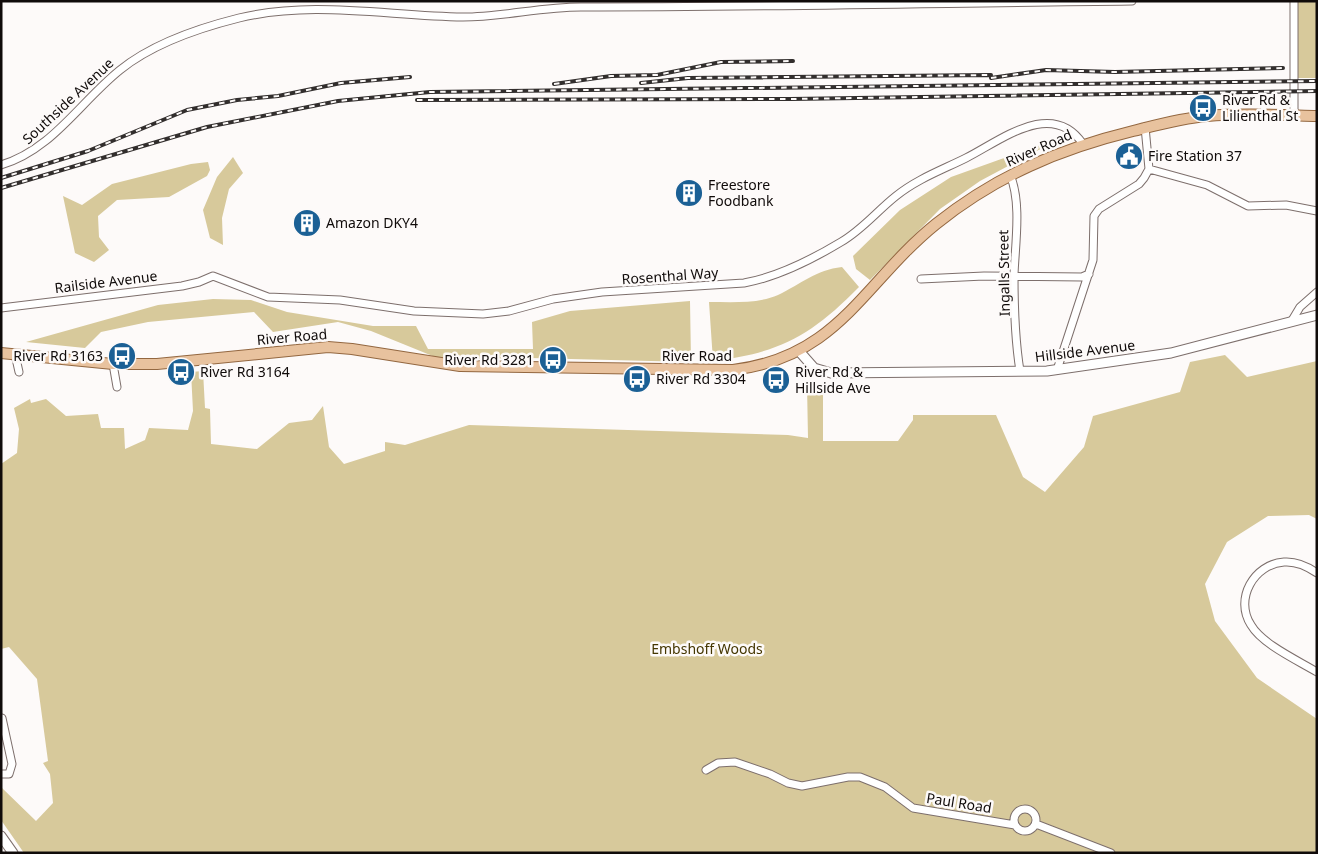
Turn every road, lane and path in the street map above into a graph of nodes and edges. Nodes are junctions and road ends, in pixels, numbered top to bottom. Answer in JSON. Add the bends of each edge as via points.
{"nodes":[{"id":1,"x":1132,"y":1,"type":"edge"},
{"id":2,"x":1294,"y":1,"type":"edge"},
{"id":3,"x":1294,"y":115,"type":"junction"},
{"id":4,"x":1317,"y":116,"type":"edge"},
{"id":5,"x":1145,"y":127,"type":"junction"},
{"id":6,"x":1083,"y":144,"type":"junction"},
{"id":7,"x":1,"y":166,"type":"edge"},
{"id":8,"x":1148,"y":169,"type":"junction"},
{"id":9,"x":1010,"y":176,"type":"junction"},
{"id":10,"x":1317,"y":211,"type":"edge"},
{"id":11,"x":1088,"y":274,"type":"junction"},
{"id":12,"x":213,"y":276,"type":"joint"},
{"id":13,"x":1014,"y":277,"type":"junction"},
{"id":14,"x":921,"y":279,"type":"dead end"},
{"id":15,"x":1317,"y":292,"type":"edge"},
{"id":16,"x":1,"y":308,"type":"edge"},
{"id":17,"x":1317,"y":315,"type":"edge"},
{"id":18,"x":1291,"y":322,"type":"junction"},
{"id":19,"x":799,"y":351,"type":"junction"},
{"id":20,"x":1,"y":353,"type":"edge"},
{"id":21,"x":15,"y":354,"type":"junction"},
{"id":22,"x":114,"y":364,"type":"junction"},
{"id":23,"x":1057,"y":370,"type":"junction"},
{"id":24,"x":1020,"y":371,"type":"junction"},
{"id":25,"x":19,"y":372,"type":"dead end"},
{"id":26,"x":117,"y":387,"type":"dead end"},
{"id":27,"x":1317,"y":573,"type":"edge"},
{"id":28,"x":1317,"y":672,"type":"edge"},
{"id":29,"x":2,"y":718,"type":"edge"},
{"id":30,"x":706,"y":770,"type":"dead end"},
{"id":31,"x":1,"y":774,"type":"edge"},
{"id":32,"x":1036,"y":824,"type":"junction"},
{"id":33,"x":1015,"y":825,"type":"junction"},
{"id":34,"x":1,"y":836,"type":"edge"},
{"id":35,"x":13,"y":853,"type":"edge"},
{"id":36,"x":1110,"y":853,"type":"edge"}],
"edges":[{"from":1,"to":7,"type":"street","name":"Southside Avenue","via":[[580,7],[462,17],[329,8],[268,12],[207,27],[134,60],[37,149]]},
{"from":2,"to":3,"type":"street"},
{"from":3,"to":4,"type":"main road","name":"River Road"},
{"from":3,"to":5,"type":"main road","name":"River Road","via":[[1210,116]]},
{"from":5,"to":6,"type":"main road","name":"River Road"},
{"from":5,"to":8,"type":"street"},
{"from":6,"to":9,"type":"main road","name":"River Road","via":[[1047,157]]},
{"from":6,"to":12,"type":"street","name":"Rosenthal Way","via":[[1070,129],[1059,124],[1028,125],[918,180],[840,243],[767,279],[744,283],[602,292],[483,314],[414,311],[340,300],[268,297]]},
{"from":8,"to":10,"type":"street","via":[[1207,185],[1248,206],[1286,205]]},
{"from":8,"to":11,"type":"street","via":[[1139,184],[1096,212],[1094,251]]},
{"from":9,"to":13,"type":"street","name":"Ingalls Street","via":[[1015,194]]},
{"from":9,"to":19,"type":"main road","name":"River Road","via":[[936,224],[914,243],[844,319]]},
{"from":11,"to":13,"type":"street"},
{"from":11,"to":23,"type":"street"},
{"from":12,"to":16,"type":"street","name":"Railside Avenue","via":[[182,286]]},
{"from":13,"to":14,"type":"street"},
{"from":13,"to":24,"type":"street","name":"Ingalls Street"},
{"from":15,"to":18,"type":"street","via":[[1300,307]]},
{"from":17,"to":18,"type":"street","name":"Hillside Avenue"},
{"from":18,"to":23,"type":"street","name":"Hillside Avenue","via":[[1171,353]]},
{"from":19,"to":22,"type":"main road","name":"River Road","via":[[755,368],[733,370],[460,366],[328,347],[181,363]]},
{"from":19,"to":24,"type":"street","name":"Hillside Avenue","via":[[814,368],[832,373]]},
{"from":20,"to":21,"type":"main road","name":"River Road"},
{"from":21,"to":22,"type":"main road","name":"River Road"},
{"from":21,"to":25,"type":"street"},
{"from":22,"to":26,"type":"street"},
{"from":23,"to":24,"type":"street","name":"Hillside Avenue"},
{"from":27,"to":28,"type":"street","via":[[1294,562],[1276,564],[1258,573],[1248,587],[1245,599],[1246,614],[1256,632]]},
{"from":29,"to":31,"type":"street","via":[[12,764],[9,774]]},
{"from":30,"to":33,"type":"street","name":"Paul Road","via":[[718,764],[735,762],[802,786],[836,778],[860,777],[886,787],[913,808]]},
{"from":32,"to":33,"type":"street","name":"Paul Road","via":[[1025,831]]},
{"from":32,"to":33,"type":"street","name":"Paul Road","via":[[1034,813],[1024,808],[1015,814]]},
{"from":32,"to":36,"type":"street","name":"Paul Road"},
{"from":34,"to":35,"type":"street"}]}
